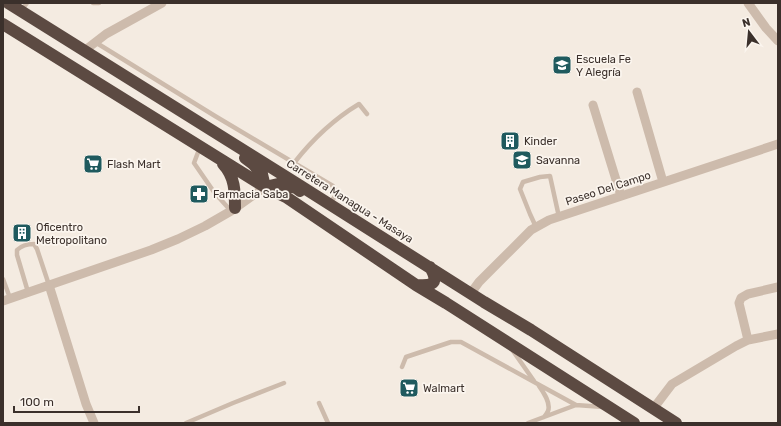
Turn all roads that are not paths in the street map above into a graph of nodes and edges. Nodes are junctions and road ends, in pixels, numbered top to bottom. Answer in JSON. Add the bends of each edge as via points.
{"nodes":[{"id":1,"x":8,"y":3,"type":"edge"},
{"id":2,"x":93,"y":3,"type":"edge"},
{"id":3,"x":99,"y":3,"type":"edge"},
{"id":4,"x":748,"y":3,"type":"edge"},
{"id":5,"x":156,"y":4,"type":"edge"},
{"id":6,"x":24,"y":7,"type":"edge"},
{"id":7,"x":3,"y":24,"type":"edge"},
{"id":8,"x":778,"y":41,"type":"edge"},
{"id":9,"x":95,"y":42,"type":"junction"},
{"id":10,"x":84,"y":50,"type":"junction"},
{"id":11,"x":637,"y":92,"type":"dead end"},
{"id":12,"x":593,"y":105,"type":"dead end"},
{"id":13,"x":367,"y":114,"type":"dead end"},
{"id":14,"x":215,"y":133,"type":"junction"},
{"id":15,"x":778,"y":144,"type":"edge"},
{"id":16,"x":200,"y":147,"type":"junction"},
{"id":17,"x":217,"y":157,"type":"junction"},
{"id":18,"x":294,"y":163,"type":"junction"},
{"id":19,"x":664,"y":182,"type":"junction"},
{"id":20,"x":265,"y":188,"type":"junction"},
{"id":21,"x":621,"y":196,"type":"junction"},
{"id":22,"x":329,"y":203,"type":"junction"},
{"id":23,"x":233,"y":209,"type":"junction"},
{"id":24,"x":558,"y":217,"type":"junction"},
{"id":25,"x":536,"y":227,"type":"junction"},
{"id":26,"x":430,"y":267,"type":"junction"},
{"id":27,"x":3,"y":279,"type":"edge"},
{"id":28,"x":454,"y":283,"type":"junction"},
{"id":29,"x":49,"y":285,"type":"junction"},
{"id":30,"x":416,"y":285,"type":"junction"},
{"id":31,"x":778,"y":288,"type":"edge"},
{"id":32,"x":28,"y":292,"type":"junction"},
{"id":33,"x":471,"y":293,"type":"junction"},
{"id":34,"x":6,"y":300,"type":"edge"},
{"id":35,"x":446,"y":303,"type":"junction"},
{"id":36,"x":778,"y":334,"type":"edge"},
{"id":37,"x":748,"y":340,"type":"junction"},
{"id":38,"x":506,"y":341,"type":"junction"},
{"id":39,"x":402,"y":367,"type":"dead end"},
{"id":40,"x":284,"y":383,"type":"dead end"},
{"id":41,"x":536,"y":383,"type":"junction"},
{"id":42,"x":319,"y":403,"type":"dead end"},
{"id":43,"x":576,"y":405,"type":"junction"},
{"id":44,"x":610,"y":408,"type":"junction"},
{"id":45,"x":653,"y":409,"type":"junction"},
{"id":46,"x":544,"y":417,"type":"junction"},
{"id":47,"x":94,"y":423,"type":"edge"},
{"id":48,"x":186,"y":423,"type":"edge"},
{"id":49,"x":328,"y":423,"type":"edge"},
{"id":50,"x":528,"y":423,"type":"edge"},
{"id":51,"x":634,"y":423,"type":"edge"},
{"id":52,"x":676,"y":423,"type":"edge"}],
"edges":[{"from":1,"to":6,"type":"highway","name":"Carretera Managua - Masaya"},
{"from":2,"to":3,"type":"lane"},
{"from":4,"to":8,"type":"street"},
{"from":5,"to":9,"type":"street"},
{"from":6,"to":10,"type":"highway","name":"Carretera Managua - Masaya"},
{"from":7,"to":16,"type":"highway"},
{"from":9,"to":10,"type":"street"},
{"from":9,"to":18,"type":"lane"},
{"from":10,"to":14,"type":"highway","name":"Carretera Managua - Masaya"},
{"from":11,"to":19,"type":"street"},
{"from":12,"to":21,"type":"street"},
{"from":13,"to":18,"type":"lane","via":[[359,104],[346,111],[318,135]]},
{"from":14,"to":20,"type":"highway","via":[[253,164],[262,174]]},
{"from":14,"to":22,"type":"highway","name":"Carretera Managua - Masaya"},
{"from":15,"to":19,"type":"street","name":"Paseo Del Campo"},
{"from":16,"to":17,"type":"highway"},
{"from":16,"to":23,"type":"lane","via":[[194,163],[214,192]]},
{"from":17,"to":20,"type":"highway"},
{"from":17,"to":23,"type":"highway","via":[[229,170],[233,179]]},
{"from":18,"to":22,"type":"lane","via":[[333,186],[337,194]]},
{"from":19,"to":21,"type":"street","name":"Paseo Del Campo"},
{"from":20,"to":22,"type":"highway","via":[[278,184],[296,188],[319,202]]},
{"from":20,"to":23,"type":"street"},
{"from":20,"to":30,"type":"highway","via":[[286,197]]},
{"from":21,"to":24,"type":"street","name":"Paseo Del Campo"},
{"from":22,"to":26,"type":"highway","name":"Carretera Managua - Masaya"},
{"from":23,"to":29,"type":"street","via":[[178,239]]},
{"from":24,"to":25,"type":"street","name":"Paseo Del Campo"},
{"from":24,"to":25,"type":"lane","via":[[550,176],[524,182],[520,190]]},
{"from":25,"to":33,"type":"street","name":"Paseo Del Campo","via":[[489,271]]},
{"from":26,"to":28,"type":"highway","name":"Carretera Managua - Masaya"},
{"from":26,"to":30,"type":"highway","via":[[434,280],[427,285]]},
{"from":27,"to":34,"type":"lane"},
{"from":28,"to":33,"type":"highway","name":"Carretera Managua - Masaya"},
{"from":28,"to":35,"type":"highway","via":[[442,288]]},
{"from":29,"to":32,"type":"street"},
{"from":29,"to":32,"type":"lane","via":[[34,244],[21,246],[17,250],[17,255]]},
{"from":29,"to":47,"type":"street"},
{"from":30,"to":35,"type":"highway"},
{"from":31,"to":37,"type":"street","via":[[748,294],[741,298],[739,303]]},
{"from":32,"to":34,"type":"street"},
{"from":33,"to":45,"type":"highway","name":"Carretera Managua - Masaya"},
{"from":35,"to":38,"type":"highway"},
{"from":36,"to":37,"type":"street"},
{"from":37,"to":45,"type":"street","via":[[672,384]]},
{"from":38,"to":41,"type":"lane"},
{"from":38,"to":44,"type":"highway"},
{"from":39,"to":41,"type":"lane","via":[[406,357],[451,342],[461,342]]},
{"from":40,"to":48,"type":"lane"},
{"from":41,"to":43,"type":"lane"},
{"from":41,"to":46,"type":"lane","via":[[544,392],[548,403],[548,411]]},
{"from":42,"to":49,"type":"lane"},
{"from":43,"to":44,"type":"lane"},
{"from":43,"to":46,"type":"lane"},
{"from":44,"to":51,"type":"highway"},
{"from":45,"to":52,"type":"highway","name":"Carretera Managua - Masaya"},
{"from":46,"to":50,"type":"lane"}]}
